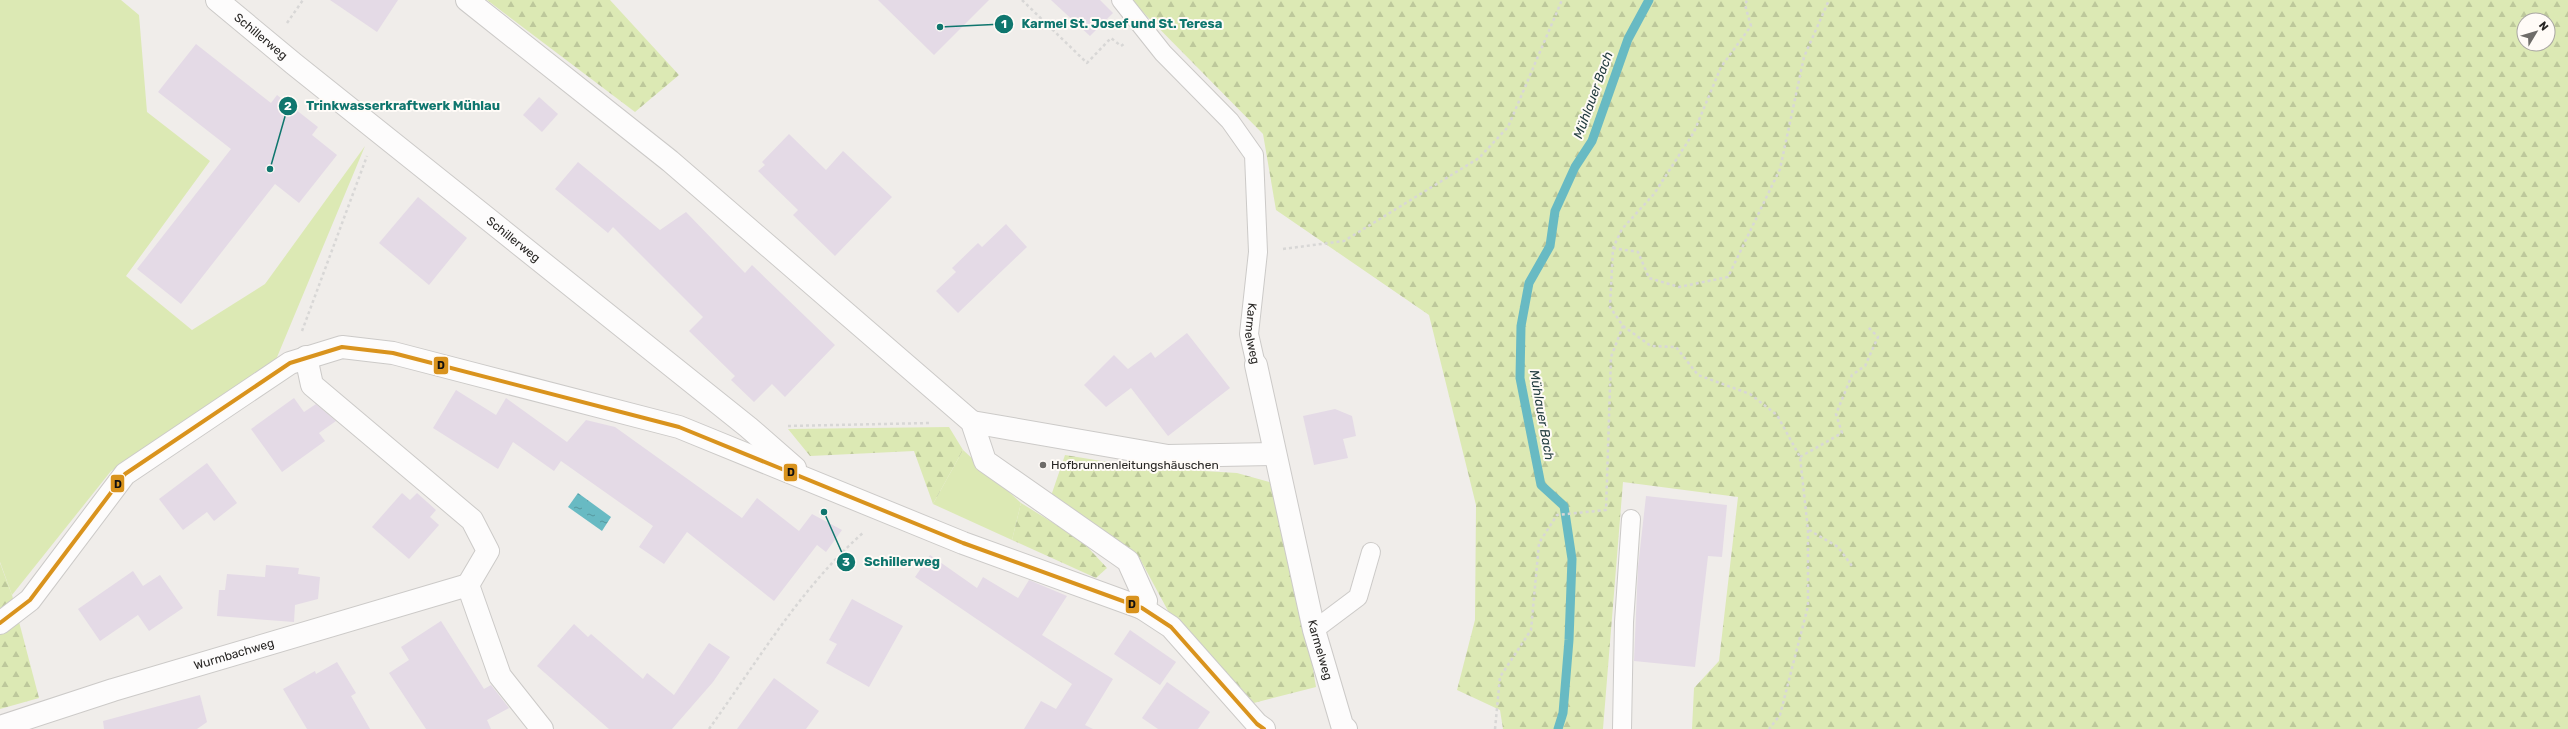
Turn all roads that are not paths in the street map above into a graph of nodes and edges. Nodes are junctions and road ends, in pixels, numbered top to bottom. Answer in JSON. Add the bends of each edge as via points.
{"nodes":[{"id":1,"x":217,"y":0,"type":"edge"},
{"id":2,"x":467,"y":0,"type":"edge"},
{"id":3,"x":1121,"y":0,"type":"edge"},
{"id":4,"x":298,"y":360,"type":"junction"},
{"id":5,"x":1256,"y":365,"type":"joint"},
{"id":6,"x":972,"y":422,"type":"junction"},
{"id":7,"x":1274,"y":454,"type":"junction"},
{"id":8,"x":808,"y":480,"type":"junction"},
{"id":9,"x":1631,"y":518,"type":"dead end"},
{"id":10,"x":1371,"y":552,"type":"dead end"},
{"id":11,"x":468,"y":585,"type":"junction"},
{"id":12,"x":1142,"y":608,"type":"junction"},
{"id":13,"x":0,"y":623,"type":"edge"},
{"id":14,"x":1314,"y":630,"type":"junction"},
{"id":15,"x":0,"y":726,"type":"edge"},
{"id":16,"x":542,"y":729,"type":"edge"},
{"id":17,"x":1264,"y":729,"type":"edge"},
{"id":18,"x":1346,"y":729,"type":"edge"},
{"id":19,"x":1622,"y":729,"type":"edge"}],
"edges":[{"from":1,"to":8,"type":"street","name":"Schillerweg","via":[[748,427]]},
{"from":2,"to":6,"type":"street","via":[[670,161]]},
{"from":3,"to":5,"type":"lane","name":"Karmelweg","via":[[1163,53],[1230,121],[1254,155],[1258,252],[1250,334]]},
{"from":4,"to":8,"type":"street","via":[[342,347],[393,353],[679,427]]},
{"from":4,"to":11,"type":"street","via":[[312,385],[472,520],[488,551]]},
{"from":4,"to":13,"type":"street","via":[[126,474],[30,600]]},
{"from":5,"to":7,"type":"street","name":"Karmelweg"},
{"from":6,"to":7,"type":"street","via":[[1168,456]]},
{"from":6,"to":12,"type":"street","via":[[986,461],[1128,561],[1146,601]]},
{"from":7,"to":14,"type":"street","name":"Karmelweg"},
{"from":8,"to":12,"type":"street","via":[[963,543]]},
{"from":9,"to":19,"type":"lane","via":[[1624,622]]},
{"from":10,"to":14,"type":"lane","via":[[1358,597]]},
{"from":11,"to":15,"type":"street","name":"Wurmbachweg"},
{"from":11,"to":16,"type":"street","via":[[500,676]]},
{"from":12,"to":17,"type":"street","via":[[1171,627]]},
{"from":14,"to":18,"type":"street","name":"Karmelweg","via":[[1342,725]]}]}
